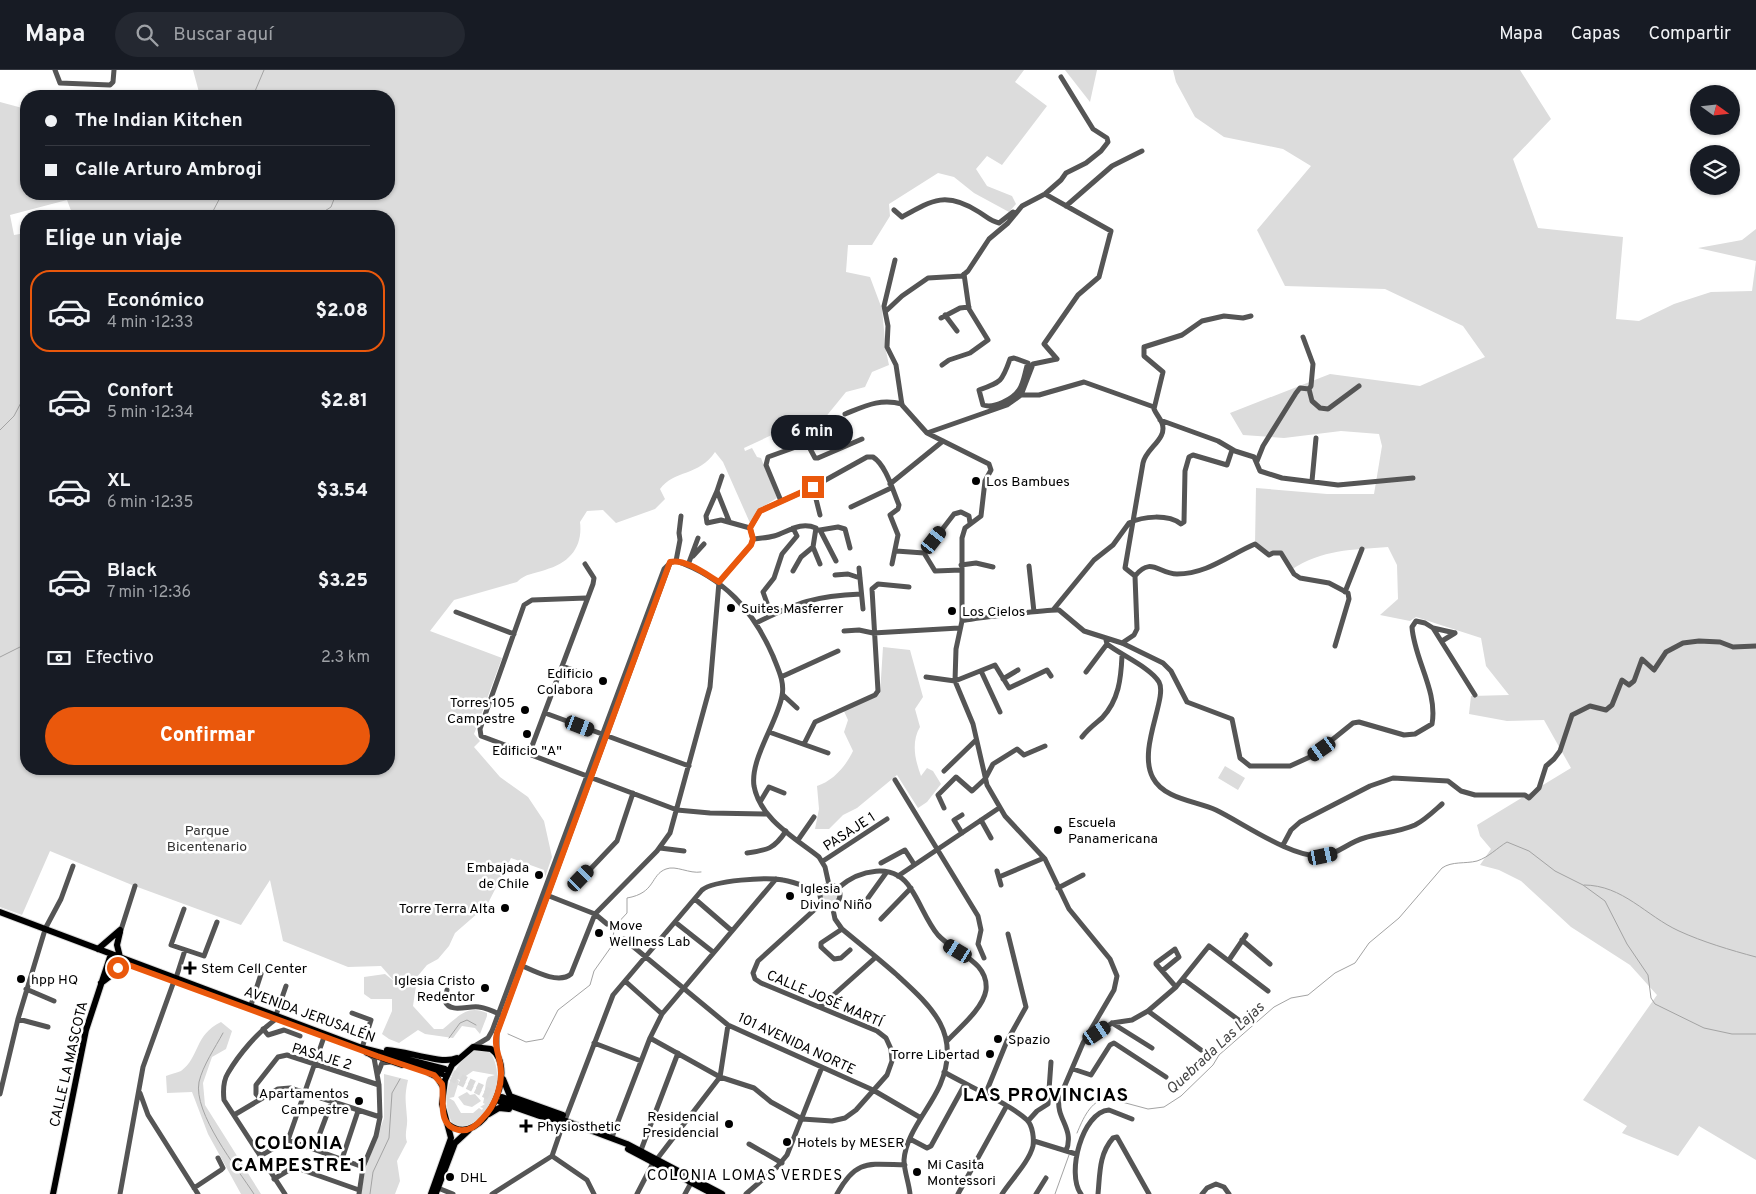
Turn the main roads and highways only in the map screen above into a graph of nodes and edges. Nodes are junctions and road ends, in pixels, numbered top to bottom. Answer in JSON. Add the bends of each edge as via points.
{"nodes":[{"id":1,"x":0,"y":912,"type":"edge"},
{"id":2,"x":0,"y":917,"type":"edge"},
{"id":3,"x":45,"y":931,"type":"junction"},
{"id":4,"x":99,"y":952,"type":"junction"},
{"id":5,"x":110,"y":956,"type":"junction"},
{"id":6,"x":120,"y":957,"type":"junction"},
{"id":7,"x":126,"y":964,"type":"junction"},
{"id":8,"x":104,"y":972,"type":"junction"},
{"id":9,"x":175,"y":980,"type":"junction"},
{"id":10,"x":99,"y":986,"type":"junction"},
{"id":11,"x":276,"y":1017,"type":"junction"},
{"id":12,"x":365,"y":1049,"type":"junction"},
{"id":13,"x":458,"y":1057,"type":"junction"},
{"id":14,"x":443,"y":1071,"type":"tunnel mouth"},
{"id":15,"x":501,"y":1072,"type":"junction"},
{"id":16,"x":443,"y":1087,"type":"junction"},
{"id":17,"x":501,"y":1100,"type":"tunnel mouth"},
{"id":18,"x":486,"y":1116,"type":"junction"},
{"id":19,"x":565,"y":1121,"type":"junction"},
{"id":20,"x":448,"y":1124,"type":"junction"},
{"id":21,"x":470,"y":1129,"type":"junction"},
{"id":22,"x":655,"y":1161,"type":"junction"},
{"id":23,"x":437,"y":1191,"type":"edge"},
{"id":24,"x":54,"y":1194,"type":"edge"},
{"id":25,"x":431,"y":1194,"type":"edge"},
{"id":26,"x":712,"y":1194,"type":"edge"},
{"id":27,"x":722,"y":1194,"type":"edge"}],
"edges":[{"from":1,"to":3,"type":"main road","name":"AVENIDA JERUSALÉN"},
{"from":2,"to":3,"type":"main road","name":"AVENIDA JERUSALÉN"},
{"from":3,"to":4,"type":"main road","name":"AVENIDA JERUSALÉN"},
{"from":4,"to":5,"type":"main road","name":"AVENIDA JERUSALÉN"},
{"from":4,"to":6,"type":"main road","via":[[120,930]]},
{"from":4,"to":8,"type":"main road"},
{"from":5,"to":6,"type":"main road","name":"AVENIDA JERUSALÉN"},
{"from":5,"to":7,"type":"main road","name":"AVENIDA JERUSALÉN"},
{"from":5,"to":8,"type":"main road","name":"CALLE LA MASCOTA"},
{"from":6,"to":9,"type":"main road","name":"AVENIDA JERUSALÉN"},
{"from":7,"to":9,"type":"main road","name":"AVENIDA JERUSALÉN"},
{"from":7,"to":10,"type":"main road"},
{"from":8,"to":10,"type":"main road","name":"CALLE LA MASCOTA"},
{"from":9,"to":11,"type":"main road","name":"AVENIDA JERUSALÉN"},
{"from":9,"to":11,"type":"main road","name":"AVENIDA JERUSALÉN"},
{"from":10,"to":24,"type":"main road","name":"CALLE LA MASCOTA","via":[[81,1048]]},
{"from":11,"to":12,"type":"main road","name":"AVENIDA JERUSALÉN"},
{"from":11,"to":12,"type":"main road","name":"AVENIDA JERUSALÉN","via":[[324,1037]]},
{"from":12,"to":13,"type":"main road","via":[[402,1051],[441,1061]]},
{"from":12,"to":14,"type":"main road","name":"AVENIDA JERUSALÉN"},
{"from":12,"to":16,"type":"main road","via":[[434,1075]]},
{"from":13,"to":15,"type":"main road","via":[[473,1047],[488,1047],[497,1055]]},
{"from":13,"to":16,"type":"main road"},
{"from":15,"to":18,"type":"main road","via":[[495,1100]]},
{"from":15,"to":19,"type":"main road","via":[[510,1096]]},
{"from":16,"to":20,"type":"main road","via":[[443,1114]]},
{"from":17,"to":19,"type":"main road"},
{"from":18,"to":19,"type":"main road","via":[[503,1107],[553,1125]]},
{"from":18,"to":21,"type":"main road"},
{"from":19,"to":22,"type":"main road"},
{"from":19,"to":22,"type":"main road","via":[[612,1137],[641,1150]]},
{"from":20,"to":21,"type":"main road","via":[[456,1129]]},
{"from":20,"to":25,"type":"main road","via":[[451,1138]]},
{"from":21,"to":23,"type":"main road","via":[[455,1143]]},
{"from":22,"to":26,"type":"main road"},
{"from":22,"to":27,"type":"main road"}]}
